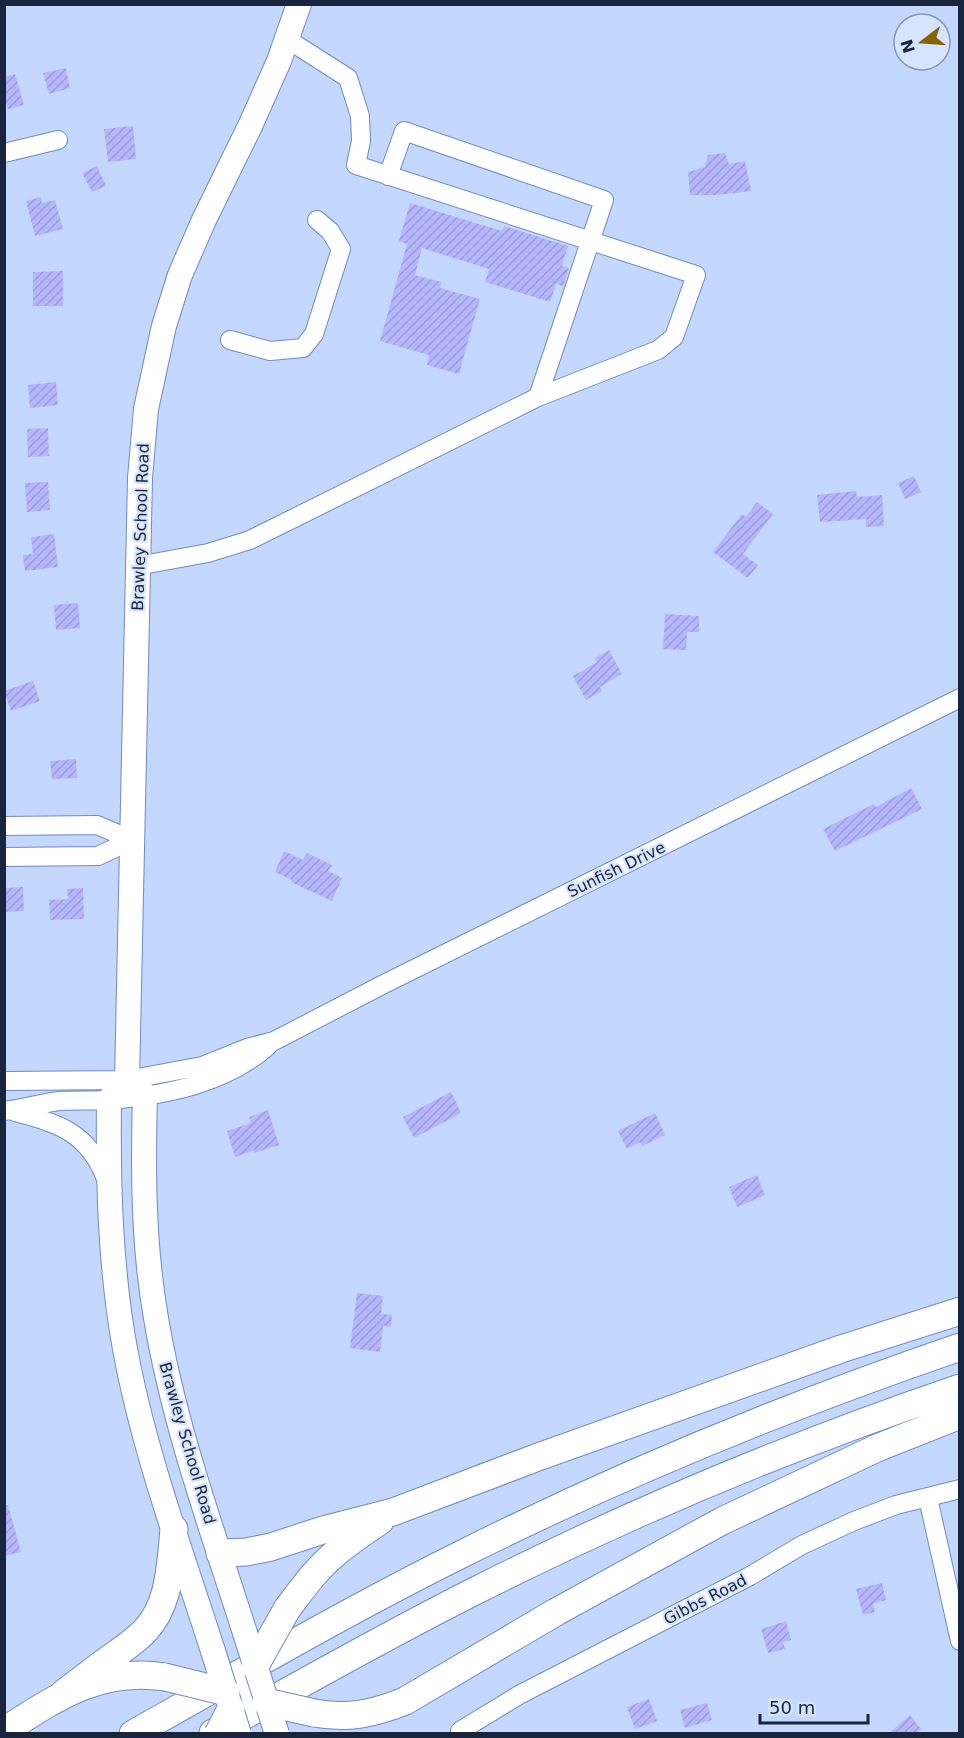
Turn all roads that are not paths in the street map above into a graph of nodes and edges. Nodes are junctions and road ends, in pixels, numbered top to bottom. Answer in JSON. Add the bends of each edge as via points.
{"nodes":[{"id":1,"x":300,"y":4,"type":"edge"},
{"id":2,"x":287,"y":39,"type":"junction"},
{"id":3,"x":58,"y":140,"type":"dead end"},
{"id":4,"x":4,"y":153,"type":"edge"},
{"id":5,"x":388,"y":176,"type":"junction"},
{"id":6,"x":317,"y":220,"type":"dead end"},
{"id":7,"x":590,"y":241,"type":"junction"},
{"id":8,"x":230,"y":340,"type":"dead end"},
{"id":9,"x":538,"y":397,"type":"junction"},
{"id":10,"x":137,"y":566,"type":"junction"},
{"id":11,"x":960,"y":698,"type":"edge"},
{"id":12,"x":4,"y":825,"type":"edge"},
{"id":13,"x":132,"y":840,"type":"junction"},
{"id":14,"x":4,"y":857,"type":"edge"},
{"id":15,"x":4,"y":1081,"type":"edge"},
{"id":16,"x":136,"y":1088,"type":"junction"},
{"id":17,"x":109,"y":1100,"type":"junction"},
{"id":18,"x":6,"y":1111,"type":"edge"},
{"id":19,"x":108,"y":1185,"type":"junction"},
{"id":20,"x":960,"y":1311,"type":"edge"},
{"id":21,"x":960,"y":1347,"type":"edge"},
{"id":22,"x":960,"y":1388,"type":"edge"},
{"id":23,"x":960,"y":1415,"type":"edge"},
{"id":24,"x":960,"y":1489,"type":"edge"},
{"id":25,"x":928,"y":1498,"type":"junction"},
{"id":26,"x":393,"y":1512,"type":"junction"},
{"id":27,"x":174,"y":1528,"type":"junction"},
{"id":28,"x":220,"y":1553,"type":"junction"},
{"id":29,"x":960,"y":1641,"type":"edge"},
{"id":30,"x":255,"y":1666,"type":"junction"},
{"id":31,"x":422,"y":1692,"type":"junction"},
{"id":32,"x":64,"y":1693,"type":"junction"},
{"id":33,"x":266,"y":1702,"type":"junction"},
{"id":34,"x":234,"y":1707,"type":"edge"},
{"id":35,"x":4,"y":1731,"type":"edge"},
{"id":36,"x":460,"y":1731,"type":"dead end"},
{"id":37,"x":133,"y":1734,"type":"edge"},
{"id":38,"x":212,"y":1734,"type":"edge"},
{"id":39,"x":218,"y":1734,"type":"edge"},
{"id":40,"x":277,"y":1734,"type":"edge"},
{"id":41,"x":368,"y":1734,"type":"edge"}],
"edges":[{"from":1,"to":2,"type":"main road","name":"Brawley School Road"},
{"from":2,"to":5,"type":"street","via":[[348,78],[360,116],[361,141],[356,165]]},
{"from":2,"to":10,"type":"main road","name":"Brawley School Road","via":[[180,275],[164,326],[146,409]]},
{"from":3,"to":4,"type":"street"},
{"from":5,"to":7,"type":"street"},
{"from":5,"to":7,"type":"street","via":[[404,131],[604,200]]},
{"from":6,"to":8,"type":"street","via":[[330,231],[341,249],[314,334],[303,348],[270,351]]},
{"from":7,"to":9,"type":"street"},
{"from":7,"to":9,"type":"street","via":[[696,275],[674,337],[658,350]]},
{"from":9,"to":10,"type":"street","via":[[250,540],[208,553]]},
{"from":10,"to":13,"type":"main road","name":"Brawley School Road"},
{"from":11,"to":16,"type":"street","name":"Sunfish Drive","via":[[384,984],[274,1041],[252,1060],[182,1089]]},
{"from":12,"to":13,"type":"street","via":[[97,825]]},
{"from":13,"to":14,"type":"street","via":[[98,856]]},
{"from":13,"to":16,"type":"main road","name":"Brawley School Road"},
{"from":15,"to":16,"type":"street","name":"Sunfish Drive"},
{"from":16,"to":17,"type":"main road"},
{"from":16,"to":28,"type":"main road","name":"Brawley School Road","via":[[155,1316],[178,1419]]},
{"from":17,"to":18,"type":"street","via":[[58,1101]]},
{"from":17,"to":19,"type":"main road"},
{"from":18,"to":19,"type":"street","via":[[43,1119],[72,1133],[95,1156]]},
{"from":19,"to":27,"type":"main road","via":[[113,1268],[125,1349],[143,1429]]},
{"from":20,"to":26,"type":"highway","via":[[841,1349]]},
{"from":21,"to":37,"type":"highway","via":[[763,1419],[606,1485],[392,1590]]},
{"from":22,"to":38,"type":"highway","via":[[777,1455],[612,1525],[409,1624]]},
{"from":23,"to":31,"type":"highway","via":[[877,1448],[722,1521],[556,1612]]},
{"from":24,"to":25,"type":"street","name":"Gibbs Road"},
{"from":25,"to":29,"type":"street"},
{"from":25,"to":36,"type":"street","name":"Gibbs Road","via":[[896,1505],[802,1545],[750,1576],[519,1695]]},
{"from":26,"to":28,"type":"highway","via":[[271,1547]]},
{"from":26,"to":30,"type":"highway","bridge":true,"via":[[337,1552],[309,1580],[287,1609]]},
{"from":27,"to":32,"type":"highway","via":[[168,1581],[149,1628]]},
{"from":27,"to":34,"type":"main road","bridge":true},
{"from":28,"to":30,"type":"main road","name":"Brawley School Road","bridge":true},
{"from":30,"to":33,"type":"main road","name":"Brawley School Road","bridge":true},
{"from":30,"to":34,"type":"main road"},
{"from":31,"to":33,"type":"highway","bridge":true,"via":[[388,1708],[357,1716],[314,1713]]},
{"from":31,"to":41,"type":"highway"},
{"from":32,"to":34,"type":"highway","bridge":true,"via":[[107,1678],[165,1677]]},
{"from":32,"to":35,"type":"highway"},
{"from":33,"to":34,"type":"main road"},
{"from":33,"to":40,"type":"main road","name":"Brawley School Road","bridge":true},
{"from":34,"to":39,"type":"highway","bridge":true}]}
